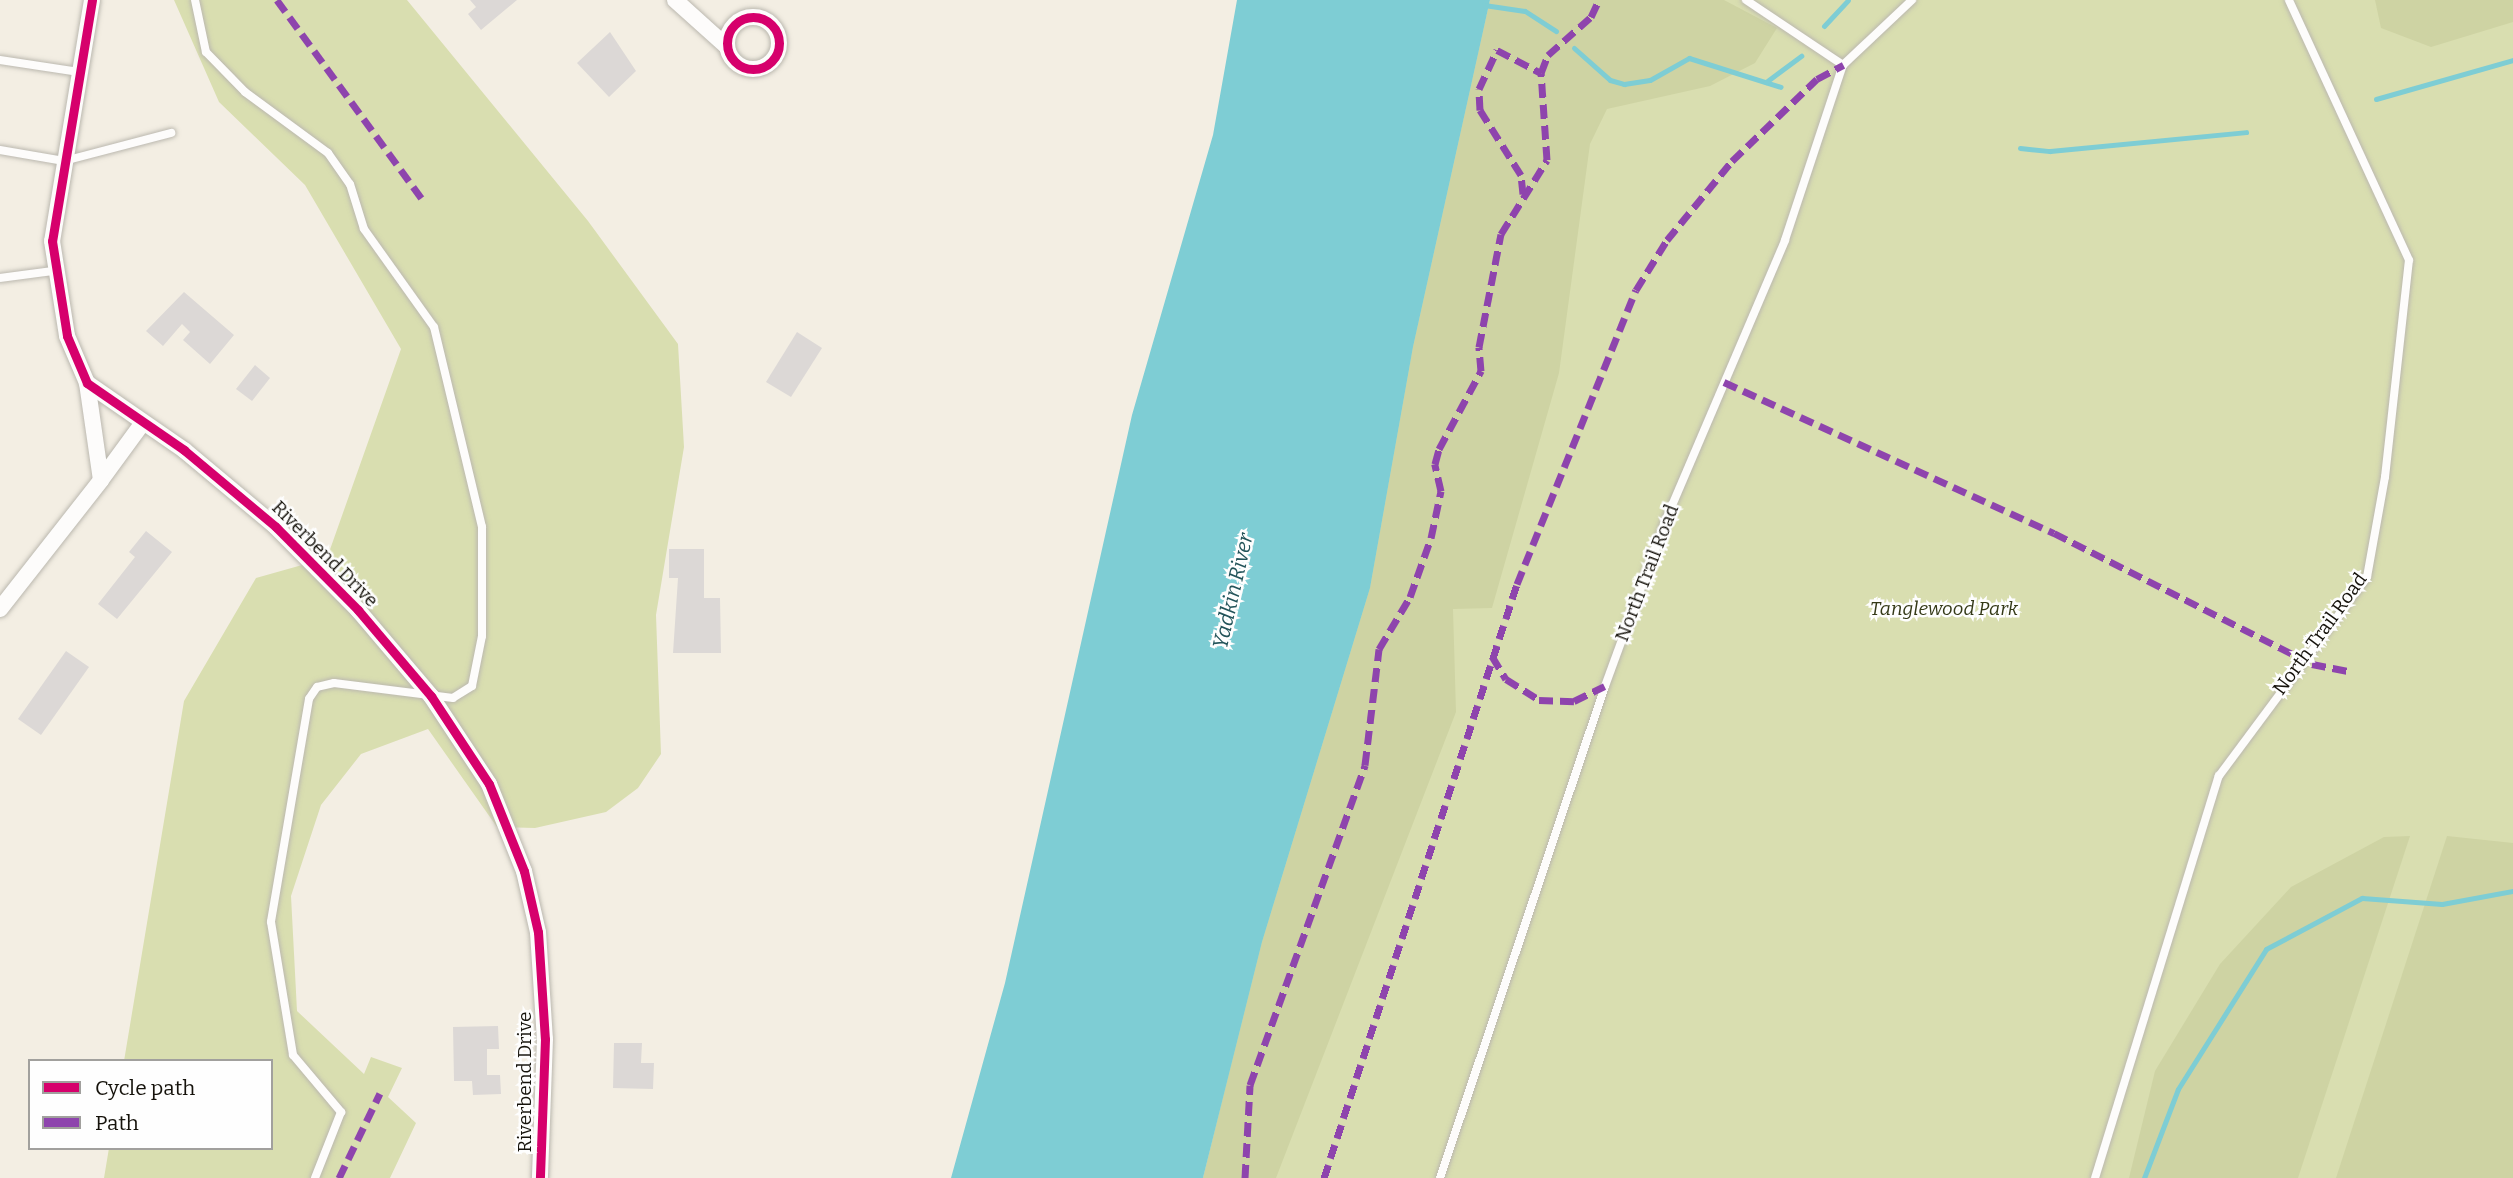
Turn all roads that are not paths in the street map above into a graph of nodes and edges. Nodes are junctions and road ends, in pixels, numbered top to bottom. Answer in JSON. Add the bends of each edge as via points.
{"nodes":[{"id":1,"x":92,"y":0,"type":"edge"},
{"id":2,"x":195,"y":0,"type":"edge"},
{"id":3,"x":675,"y":0,"type":"edge"},
{"id":4,"x":1746,"y":0,"type":"edge"},
{"id":5,"x":1912,"y":0,"type":"edge"},
{"id":6,"x":2290,"y":0,"type":"edge"},
{"id":7,"x":726,"y":46,"type":"dead end"},
{"id":8,"x":0,"y":60,"type":"edge"},
{"id":9,"x":1843,"y":65,"type":"junction"},
{"id":10,"x":79,"y":72,"type":"junction"},
{"id":11,"x":171,"y":133,"type":"dead end"},
{"id":12,"x":0,"y":150,"type":"edge"},
{"id":13,"x":64,"y":161,"type":"junction"},
{"id":14,"x":53,"y":271,"type":"junction"},
{"id":15,"x":0,"y":278,"type":"edge"},
{"id":16,"x":87,"y":383,"type":"junction"},
{"id":17,"x":142,"y":424,"type":"junction"},
{"id":18,"x":101,"y":480,"type":"junction"},
{"id":19,"x":0,"y":609,"type":"edge"},
{"id":20,"x":431,"y":696,"type":"junction"},
{"id":21,"x":315,"y":1178,"type":"edge"},
{"id":22,"x":540,"y":1178,"type":"edge"},
{"id":23,"x":1440,"y":1178,"type":"edge"},
{"id":24,"x":2095,"y":1178,"type":"edge"}],
"edges":[{"from":1,"to":10,"type":"street"},
{"from":2,"to":20,"type":"lane","via":[[206,52],[245,92],[328,153],[349,184],[364,229],[434,327],[482,527],[482,636],[472,686],[453,698]]},
{"from":3,"to":7,"type":"street"},
{"from":4,"to":9,"type":"lane"},
{"from":5,"to":9,"type":"lane","name":"North Trail Road"},
{"from":6,"to":24,"type":"lane","name":"North Trail Road","via":[[2409,260],[2385,477],[2367,577],[2219,776]]},
{"from":8,"to":10,"type":"lane"},
{"from":9,"to":23,"type":"lane","name":"North Trail Road","via":[[1785,240],[1665,522],[1614,660]]},
{"from":10,"to":13,"type":"street"},
{"from":11,"to":13,"type":"lane"},
{"from":12,"to":13,"type":"lane"},
{"from":13,"to":14,"type":"street"},
{"from":14,"to":15,"type":"lane"},
{"from":14,"to":16,"type":"street","via":[[67,336]]},
{"from":16,"to":17,"type":"street","name":"Riverbend Drive"},
{"from":16,"to":18,"type":"street"},
{"from":17,"to":18,"type":"street"},
{"from":17,"to":20,"type":"street","name":"Riverbend Drive","via":[[276,527]]},
{"from":18,"to":19,"type":"street"},
{"from":20,"to":21,"type":"lane","via":[[334,683],[317,687],[309,699],[271,922],[293,1055],[341,1112]]},
{"from":20,"to":22,"type":"street","name":"Riverbend Drive","via":[[489,784],[533,904],[545,1039]]}]}
